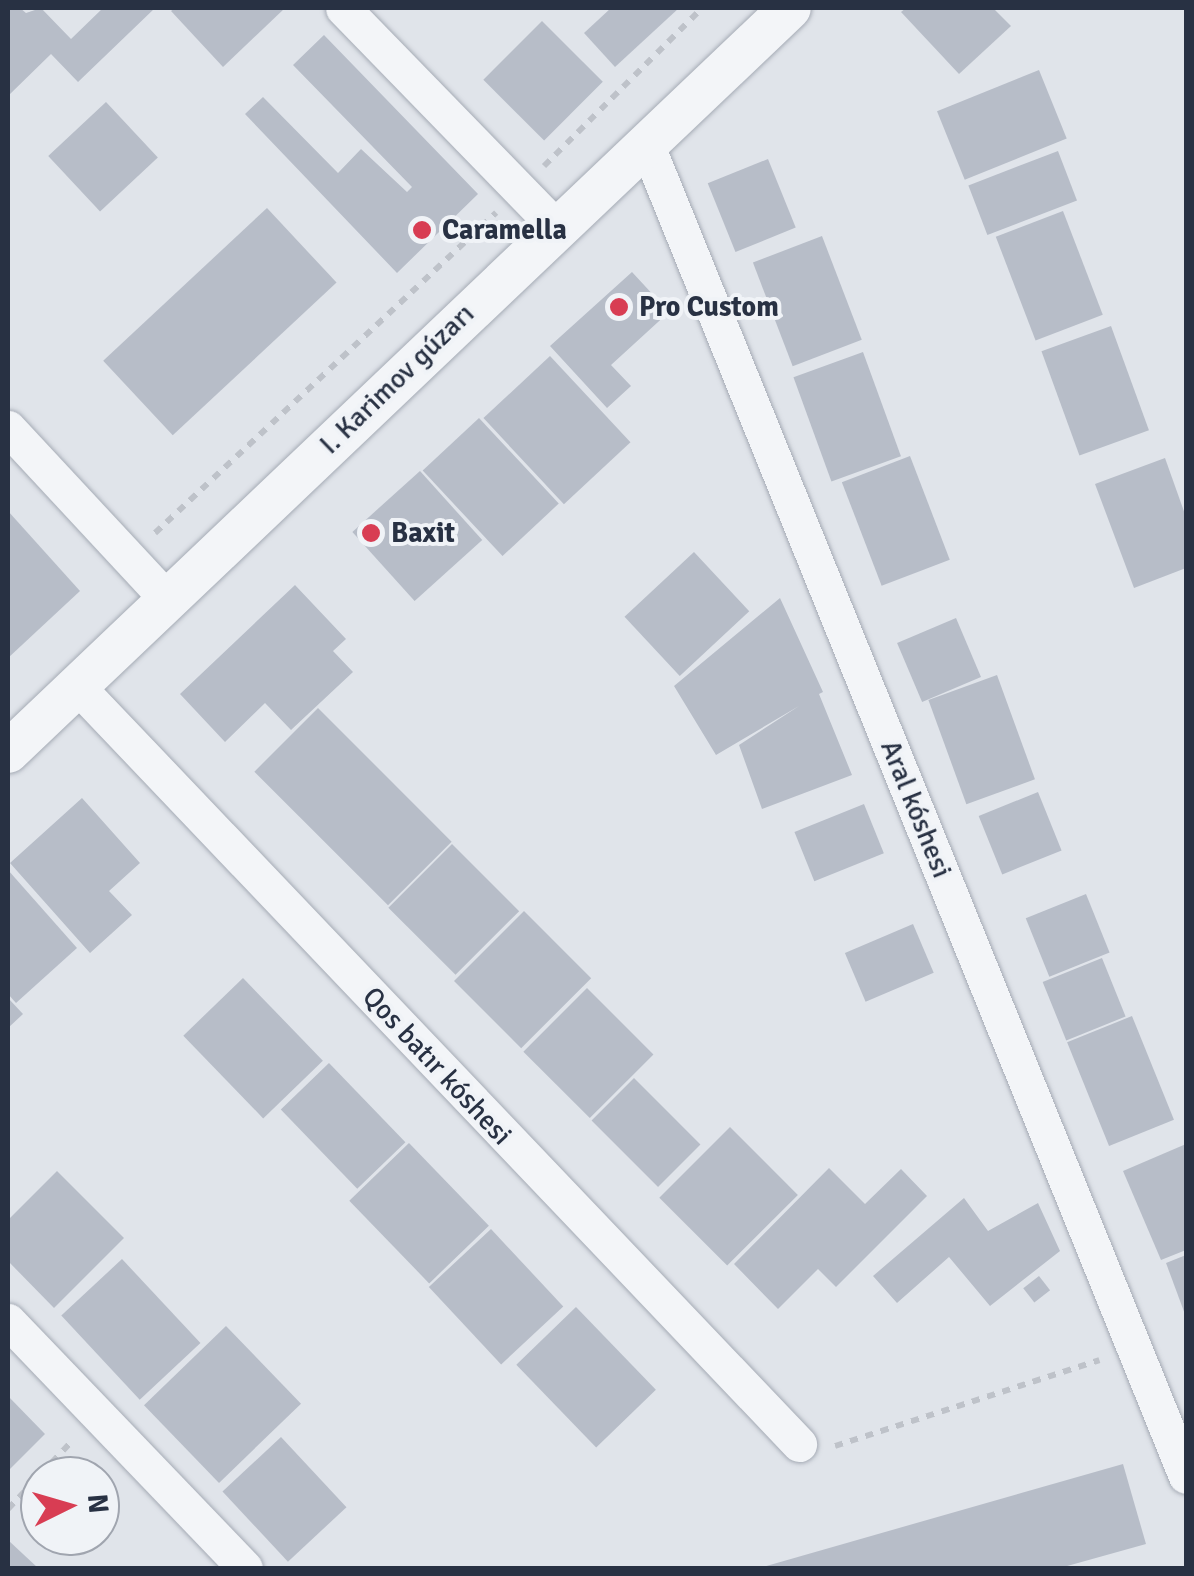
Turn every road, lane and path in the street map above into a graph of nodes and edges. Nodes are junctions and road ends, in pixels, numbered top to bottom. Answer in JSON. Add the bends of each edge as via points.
{"nodes":[{"id":1,"x":343,"y":8,"type":"edge"},
{"id":2,"x":702,"y":8,"type":"edge"},
{"id":3,"x":778,"y":11,"type":"edge"},
{"id":4,"x":646,"y":143,"type":"junction"},
{"id":5,"x":518,"y":192,"type":"junction"},
{"id":6,"x":556,"y":227,"type":"junction"},
{"id":7,"x":8,"y":428,"type":"edge"},
{"id":8,"x":128,"y":559,"type":"junction"},
{"id":9,"x":167,"y":599,"type":"junction"},
{"id":10,"x":77,"y":686,"type":"junction"},
{"id":11,"x":8,"y":752,"type":"edge"},
{"id":12,"x":8,"y":1321,"type":"edge"},
{"id":13,"x":1134,"y":1348,"type":"junction"},
{"id":14,"x":97,"y":1414,"type":"junction"},
{"id":15,"x":799,"y":1444,"type":"joint"},
{"id":16,"x":1186,"y":1476,"type":"edge"},
{"id":17,"x":8,"y":1508,"type":"edge"},
{"id":18,"x":245,"y":1568,"type":"edge"}],
"edges":[{"from":1,"to":5,"type":"street"},
{"from":2,"to":5,"type":"path"},
{"from":3,"to":4,"type":"street","name":"I. Karimov gúzarı"},
{"from":4,"to":6,"type":"street","name":"I. Karimov gúzarı"},
{"from":4,"to":13,"type":"street","name":"Aral kóshesi"},
{"from":5,"to":6,"type":"street"},
{"from":5,"to":8,"type":"path"},
{"from":6,"to":9,"type":"street","name":"I. Karimov gúzarı"},
{"from":7,"to":8,"type":"street"},
{"from":8,"to":9,"type":"street"},
{"from":9,"to":10,"type":"street","name":"I. Karimov gúzarı"},
{"from":10,"to":11,"type":"street","name":"I. Karimov gúzarı"},
{"from":10,"to":15,"type":"street","name":"Qos batır kóshesi"},
{"from":12,"to":14,"type":"street"},
{"from":13,"to":15,"type":"path","via":[[834,1447]]},
{"from":13,"to":16,"type":"street","name":"Aral kóshesi"},
{"from":14,"to":17,"type":"path"},
{"from":14,"to":18,"type":"street"}]}
